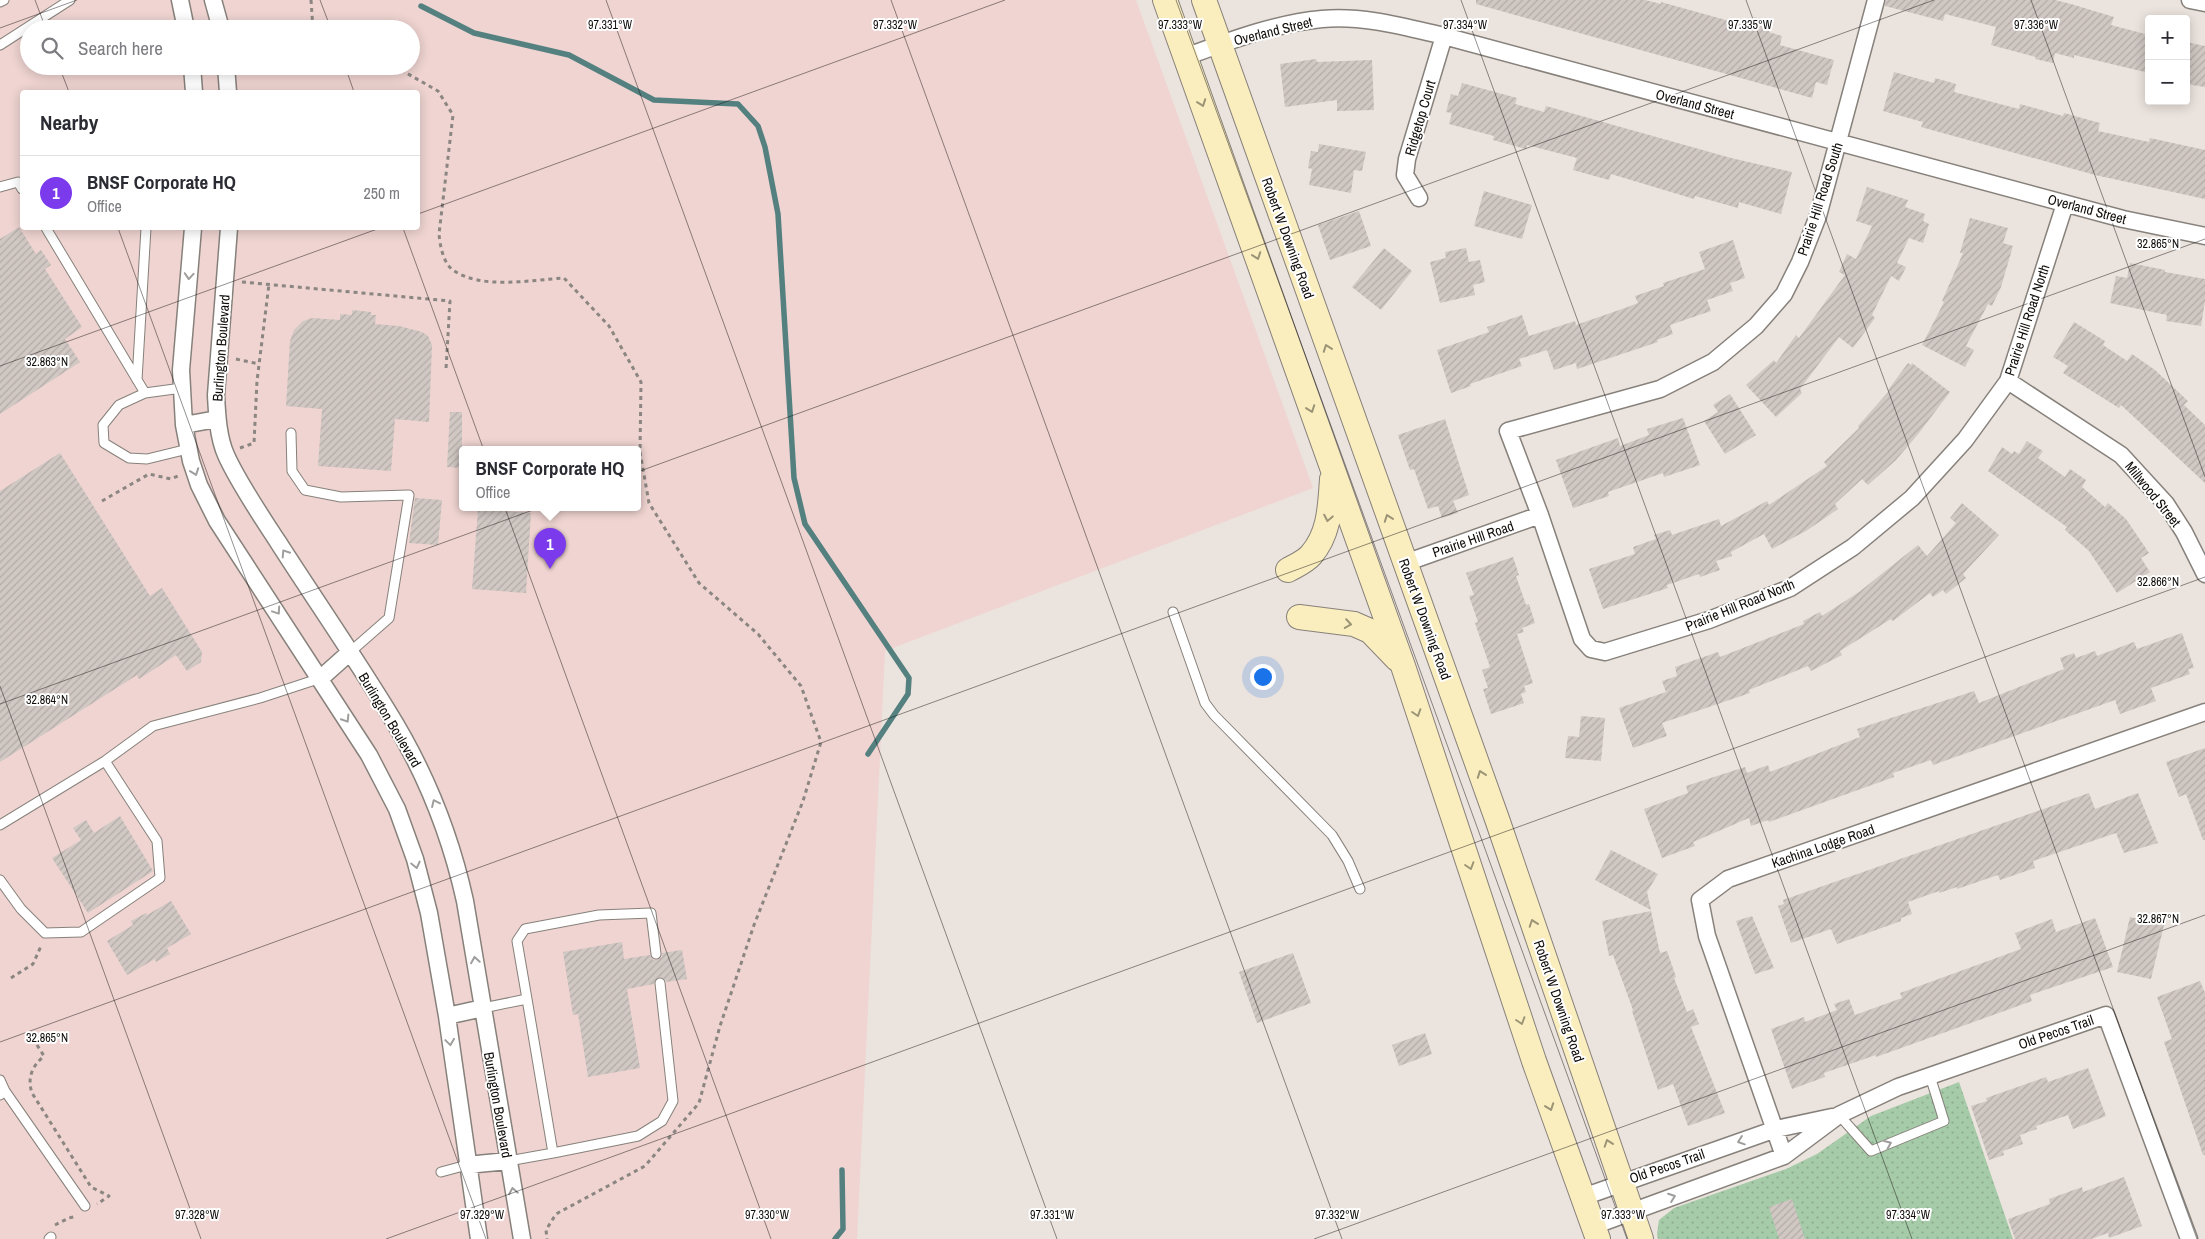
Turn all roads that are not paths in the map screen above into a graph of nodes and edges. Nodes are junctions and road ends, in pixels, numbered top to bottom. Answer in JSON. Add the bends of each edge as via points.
{"nodes":[{"id":1,"x":4,"y":0,"type":"edge"},
{"id":2,"x":70,"y":0,"type":"edge"},
{"id":3,"x":180,"y":0,"type":"edge"},
{"id":4,"x":213,"y":0,"type":"edge"},
{"id":5,"x":1165,"y":0,"type":"edge"},
{"id":6,"x":1204,"y":0,"type":"edge"},
{"id":7,"x":1876,"y":0,"type":"edge"},
{"id":8,"x":2190,"y":0,"type":"edge"},
{"id":9,"x":0,"y":2,"type":"edge"},
{"id":10,"x":2205,"y":3,"type":"edge"},
{"id":11,"x":38,"y":20,"type":"edge"},
{"id":12,"x":184,"y":20,"type":"edge"},
{"id":13,"x":219,"y":20,"type":"edge"},
{"id":14,"x":20,"y":31,"type":"edge"},
{"id":15,"x":1444,"y":36,"type":"junction"},
{"id":16,"x":0,"y":44,"type":"edge"},
{"id":17,"x":1219,"y":44,"type":"junction"},
{"id":18,"x":1185,"y":57,"type":"junction"},
{"id":19,"x":193,"y":75,"type":"edge"},
{"id":20,"x":227,"y":75,"type":"edge"},
{"id":21,"x":194,"y":90,"type":"edge"},
{"id":22,"x":228,"y":90,"type":"edge"},
{"id":23,"x":1839,"y":144,"type":"junction"},
{"id":24,"x":20,"y":183,"type":"edge"},
{"id":25,"x":20,"y":183,"type":"edge"},
{"id":26,"x":0,"y":187,"type":"edge"},
{"id":27,"x":0,"y":191,"type":"edge"},
{"id":28,"x":1419,"y":198,"type":"dead end"},
{"id":29,"x":2065,"y":204,"type":"junction"},
{"id":30,"x":47,"y":230,"type":"edge"},
{"id":31,"x":146,"y":230,"type":"edge"},
{"id":32,"x":192,"y":230,"type":"edge"},
{"id":33,"x":230,"y":230,"type":"edge"},
{"id":34,"x":2205,"y":236,"type":"edge"},
{"id":35,"x":137,"y":380,"type":"junction"},
{"id":36,"x":2008,"y":381,"type":"junction"},
{"id":37,"x":182,"y":388,"type":"junction"},
{"id":38,"x":144,"y":393,"type":"junction"},
{"id":39,"x":217,"y":419,"type":"junction"},
{"id":40,"x":184,"y":425,"type":"junction"},
{"id":41,"x":292,"y":433,"type":"dead end"},
{"id":42,"x":188,"y":449,"type":"junction"},
{"id":43,"x":1333,"y":469,"type":"junction"},
{"id":44,"x":1540,"y":516,"type":"junction"},
{"id":45,"x":1405,"y":563,"type":"junction"},
{"id":46,"x":1288,"y":570,"type":"dead end"},
{"id":47,"x":2205,"y":574,"type":"edge"},
{"id":48,"x":1173,"y":612,"type":"dead end"},
{"id":49,"x":1299,"y":617,"type":"dead end"},
{"id":50,"x":349,"y":653,"type":"junction"},
{"id":51,"x":1403,"y":666,"type":"junction"},
{"id":52,"x":320,"y":678,"type":"junction"},
{"id":53,"x":2205,"y":712,"type":"edge"},
{"id":54,"x":105,"y":761,"type":"junction"},
{"id":55,"x":0,"y":825,"type":"edge"},
{"id":56,"x":0,"y":880,"type":"edge"},
{"id":57,"x":1360,"y":889,"type":"dead end"},
{"id":58,"x":656,"y":954,"type":"dead end"},
{"id":59,"x":660,"y":983,"type":"dead end"},
{"id":60,"x":527,"y":999,"type":"junction"},
{"id":61,"x":482,"y":1008,"type":"junction"},
{"id":62,"x":447,"y":1016,"type":"junction"},
{"id":63,"x":1930,"y":1076,"type":"junction"},
{"id":64,"x":0,"y":1080,"type":"edge"},
{"id":65,"x":3,"y":1093,"type":"edge"},
{"id":66,"x":1839,"y":1115,"type":"junction"},
{"id":67,"x":1776,"y":1129,"type":"junction"},
{"id":68,"x":553,"y":1153,"type":"junction"},
{"id":69,"x":1784,"y":1156,"type":"junction"},
{"id":70,"x":508,"y":1161,"type":"junction"},
{"id":71,"x":467,"y":1164,"type":"junction"},
{"id":72,"x":441,"y":1172,"type":"dead end"},
{"id":73,"x":1621,"y":1182,"type":"junction"},
{"id":74,"x":1583,"y":1197,"type":"junction"},
{"id":75,"x":85,"y":1206,"type":"dead end"},
{"id":76,"x":1632,"y":1212,"type":"junction"},
{"id":77,"x":1596,"y":1232,"type":"edge"},
{"id":78,"x":479,"y":1239,"type":"edge"},
{"id":79,"x":522,"y":1239,"type":"edge"},
{"id":80,"x":1641,"y":1239,"type":"edge"},
{"id":81,"x":2189,"y":1239,"type":"edge"}],
"edges":[{"from":1,"to":9,"type":"lane"},
{"from":2,"to":11,"type":"lane"},
{"from":3,"to":12,"type":"street"},
{"from":4,"to":13,"type":"street"},
{"from":5,"to":18,"type":"main road"},
{"from":6,"to":17,"type":"main road","name":"Robert W Downing Road"},
{"from":7,"to":23,"type":"street","name":"Prairie Hill Road South"},
{"from":8,"to":10,"type":"street"},
{"from":14,"to":16,"type":"lane"},
{"from":15,"to":17,"type":"street","name":"Overland Street","via":[[1391,24],[1322,19],[1285,25]]},
{"from":15,"to":23,"type":"street","name":"Overland Street"},
{"from":15,"to":28,"type":"street","name":"Ridgetop Court","via":[[1407,160],[1405,175]]},
{"from":17,"to":18,"type":"street","name":"Overland Street"},
{"from":45,"to":17,"type":"main road","name":"Robert W Downing Road","one_way":true},
{"from":18,"to":43,"type":"main road","one_way":true},
{"from":19,"to":21,"type":"street"},
{"from":20,"to":22,"type":"street"},
{"from":23,"to":29,"type":"street","name":"Overland Street"},
{"from":23,"to":44,"type":"street","name":"Prairie Hill Road South","via":[[1818,216],[1800,262],[1784,294],[1756,326],[1713,362],[1660,389],[1508,431]]},
{"from":24,"to":26,"type":"lane"},
{"from":25,"to":27,"type":"lane"},
{"from":29,"to":34,"type":"street","name":"Overland Street"},
{"from":29,"to":36,"type":"street","name":"Prairie Hill Road North"},
{"from":30,"to":35,"type":"lane"},
{"from":31,"to":35,"type":"lane"},
{"from":32,"to":37,"type":"street","one_way":true},
{"from":33,"to":39,"type":"street","name":"Burlington Boulevard","via":[[216,395]]},
{"from":35,"to":38,"type":"lane"},
{"from":36,"to":44,"type":"street","name":"Prairie Hill Road North","via":[[1965,440],[1912,498],[1853,547],[1790,588],[1709,620],[1606,652],[1591,649],[1582,639]]},
{"from":36,"to":47,"type":"street","name":"Millwood Street","via":[[2121,454],[2166,504]]},
{"from":37,"to":38,"type":"lane"},
{"from":37,"to":40,"type":"street"},
{"from":38,"to":42,"type":"lane","via":[[118,405],[102,425],[104,443],[128,458],[147,459]]},
{"from":39,"to":40,"type":"street"},
{"from":50,"to":39,"type":"street","name":"Burlington Boulevard","one_way":true,"via":[[225,454]]},
{"from":40,"to":42,"type":"street"},
{"from":41,"to":50,"type":"lane","via":[[292,471],[305,490],[341,497],[409,495],[389,618]]},
{"from":42,"to":52,"type":"street","one_way":true,"via":[[199,485],[217,521]]},
{"from":43,"to":46,"type":"main road","one_way":true,"via":[[1329,520],[1321,541],[1310,557]]},
{"from":43,"to":51,"type":"main road"},
{"from":44,"to":45,"type":"street","name":"Prairie Hill Road"},
{"from":73,"to":45,"type":"main road","name":"Robert W Downing Road","one_way":true,"via":[[1497,819]]},
{"from":48,"to":57,"type":"lane","via":[[1214,716],[1332,835]]},
{"from":49,"to":51,"type":"main road","one_way":true,"via":[[1354,624],[1370,630]]},
{"from":50,"to":52,"type":"street"},
{"from":61,"to":50,"type":"street","name":"Burlington Boulevard","one_way":true,"via":[[465,901],[439,809],[388,711]]},
{"from":51,"to":74,"type":"main road","one_way":true,"via":[[1534,1061]]},
{"from":52,"to":54,"type":"lane","via":[[260,698],[153,726]]},
{"from":52,"to":62,"type":"street","one_way":true,"via":[[369,755],[397,809],[429,913]]},
{"from":53,"to":67,"type":"street","name":"Kachina Lodge Road","via":[[1728,879],[1700,900],[1707,936]]},
{"from":54,"to":55,"type":"lane"},
{"from":54,"to":56,"type":"lane","via":[[157,841],[160,878],[82,932],[45,933],[21,909]]},
{"from":58,"to":60,"type":"lane","via":[[651,913],[599,915],[526,929],[517,941]]},
{"from":59,"to":68,"type":"lane","via":[[673,1101],[662,1121],[638,1136]]},
{"from":60,"to":61,"type":"lane"},
{"from":60,"to":68,"type":"lane"},
{"from":61,"to":62,"type":"street"},
{"from":61,"to":70,"type":"street","name":"Burlington Boulevard"},
{"from":62,"to":71,"type":"street","one_way":true},
{"from":63,"to":66,"type":"street","name":"Old Pecos Trail"},
{"from":66,"to":63,"type":"lane","one_way":true,"via":[[1871,1151],[1944,1121]]},
{"from":63,"to":81,"type":"street","name":"Old Pecos Trail","via":[[2106,1015]]},
{"from":64,"to":65,"type":"lane"},
{"from":65,"to":75,"type":"lane"},
{"from":66,"to":67,"type":"street","name":"Old Pecos Trail"},
{"from":66,"to":69,"type":"street","name":"Old Pecos Trail"},
{"from":67,"to":69,"type":"street","name":"Kachina Lodge Road"},
{"from":67,"to":73,"type":"street","name":"Old Pecos Trail","one_way":true},
{"from":68,"to":70,"type":"lane"},
{"from":76,"to":69,"type":"street","name":"Old Pecos Trail","one_way":true},
{"from":70,"to":71,"type":"street"},
{"from":79,"to":70,"type":"street","name":"Burlington Boulevard","one_way":true},
{"from":71,"to":72,"type":"lane"},
{"from":71,"to":78,"type":"street"},
{"from":73,"to":74,"type":"street","name":"Old Pecos Trail"},
{"from":73,"to":76,"type":"main road","name":"Robert W Downing Road"},
{"from":74,"to":77,"type":"main road"},
{"from":76,"to":77,"type":"street","name":"Old Pecos Trail"},
{"from":76,"to":80,"type":"main road","name":"Robert W Downing Road"}]}
